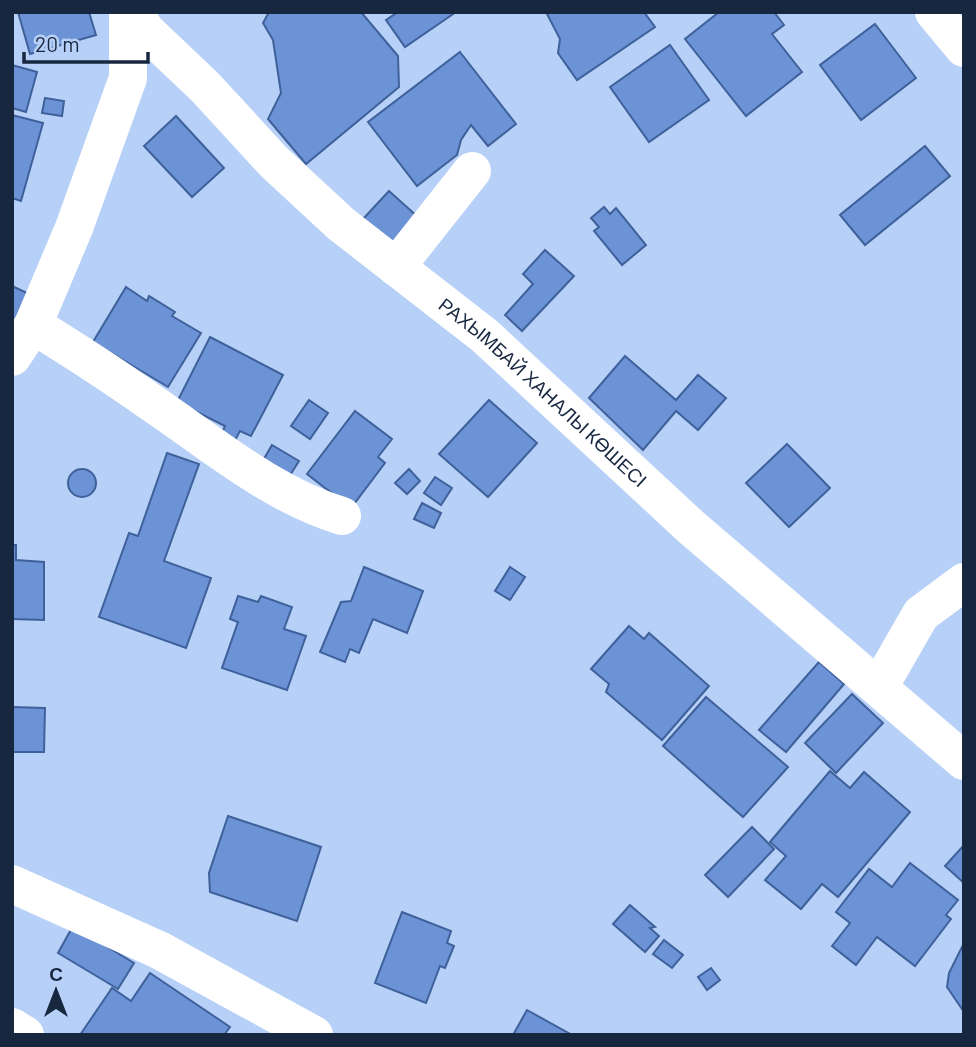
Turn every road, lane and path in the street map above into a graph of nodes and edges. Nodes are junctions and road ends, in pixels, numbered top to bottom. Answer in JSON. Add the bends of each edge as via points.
{"nodes":[{"id":1,"x":128,"y":12,"type":"edge"},
{"id":2,"x":134,"y":12,"type":"edge"},
{"id":3,"x":934,"y":12,"type":"edge"},
{"id":4,"x":964,"y":48,"type":"edge"},
{"id":5,"x":472,"y":171,"type":"dead end"},
{"id":6,"x":396,"y":268,"type":"junction"},
{"id":7,"x":33,"y":325,"type":"junction"},
{"id":8,"x":12,"y":357,"type":"edge"},
{"id":9,"x":342,"y":516,"type":"dead end"},
{"id":10,"x":964,"y":582,"type":"edge"},
{"id":11,"x":879,"y":687,"type":"junction"},
{"id":12,"x":964,"y":761,"type":"edge"},
{"id":13,"x":12,"y":884,"type":"edge"},
{"id":14,"x":12,"y":1027,"type":"edge"},
{"id":15,"x":25,"y":1035,"type":"edge"},
{"id":16,"x":314,"y":1035,"type":"edge"}],
"edges":[{"from":1,"to":7,"type":"street","via":[[128,78]]},
{"from":2,"to":6,"type":"street","name":"РАХЫМБАЙ ХАНАЛЫ КӨШЕСІ","via":[[145,30],[274,162]]},
{"from":3,"to":4,"type":"street"},
{"from":5,"to":6,"type":"street"},
{"from":6,"to":11,"type":"street","name":"РАХЫМБАЙ ХАНАЛЫ КӨШЕСІ","via":[[485,336],[691,527]]},
{"from":7,"to":8,"type":"street"},
{"from":7,"to":9,"type":"street","via":[[237,464]]},
{"from":10,"to":11,"type":"street","via":[[921,614]]},
{"from":11,"to":12,"type":"street","name":"РАХЫМБАЙ ХАНАЛЫ КӨШЕСІ"},
{"from":13,"to":16,"type":"street","via":[[159,950]]},
{"from":14,"to":15,"type":"street"}]}
